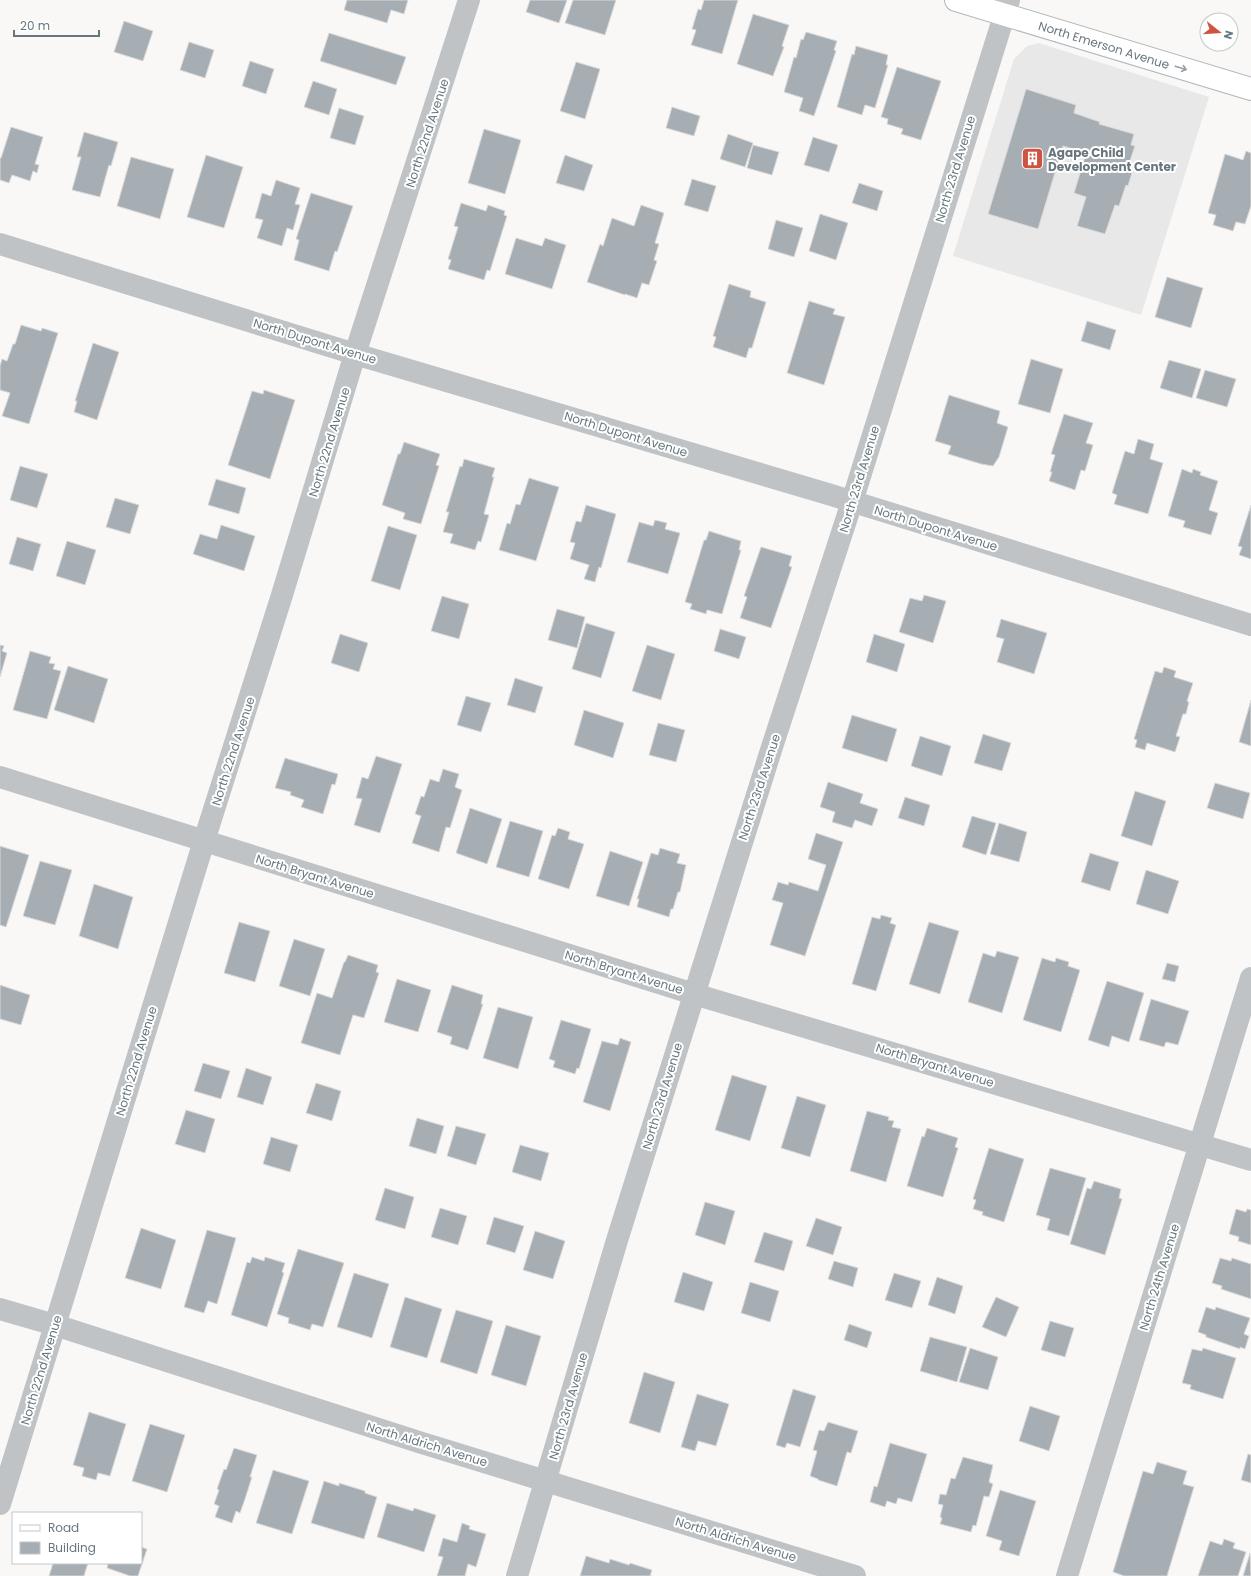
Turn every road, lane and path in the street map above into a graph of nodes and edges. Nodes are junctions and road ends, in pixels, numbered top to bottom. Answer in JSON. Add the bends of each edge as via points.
{"nodes":[{"id":1,"x":468,"y":0,"type":"edge"},
{"id":2,"x":956,"y":0,"type":"edge"},
{"id":3,"x":1006,"y":7,"type":"edge"},
{"id":4,"x":1251,"y":89,"type":"edge"},
{"id":5,"x":0,"y":244,"type":"edge"},
{"id":6,"x":355,"y":354,"type":"junction"},
{"id":7,"x":852,"y":502,"type":"junction"},
{"id":8,"x":1251,"y":625,"type":"edge"},
{"id":9,"x":0,"y":777,"type":"edge"},
{"id":10,"x":204,"y":841,"type":"junction"},
{"id":11,"x":1251,"y":978,"type":"edge"},
{"id":12,"x":694,"y":994,"type":"junction"},
{"id":13,"x":1199,"y":1145,"type":"junction"},
{"id":14,"x":1251,"y":1160,"type":"edge"},
{"id":15,"x":0,"y":1310,"type":"edge"},
{"id":16,"x":54,"y":1325,"type":"junction"},
{"id":17,"x":546,"y":1481,"type":"junction"},
{"id":18,"x":0,"y":1504,"type":"edge"},
{"id":19,"x":517,"y":1576,"type":"edge"},
{"id":20,"x":855,"y":1576,"type":"edge"},
{"id":21,"x":1067,"y":1576,"type":"edge"}],
"edges":[{"from":1,"to":6,"type":"street","name":"North 22nd Avenue"},
{"from":2,"to":3,"type":"street","name":"North Emerson Avenue"},
{"from":3,"to":4,"type":"street","name":"North Emerson Avenue","one_way":true},
{"from":3,"to":7,"type":"street","name":"North 23rd Avenue"},
{"from":5,"to":6,"type":"street","name":"North Dupont Avenue"},
{"from":6,"to":7,"type":"street","name":"North Dupont Avenue"},
{"from":6,"to":10,"type":"street","name":"North 22nd Avenue"},
{"from":7,"to":8,"type":"street","name":"North Dupont Avenue"},
{"from":7,"to":12,"type":"street","name":"North 23rd Avenue"},
{"from":9,"to":10,"type":"street","name":"North Bryant Avenue"},
{"from":10,"to":12,"type":"street","name":"North Bryant Avenue"},
{"from":10,"to":16,"type":"street","name":"North 22nd Avenue"},
{"from":11,"to":13,"type":"street","name":"North 24th Avenue"},
{"from":12,"to":13,"type":"street","name":"North Bryant Avenue"},
{"from":12,"to":17,"type":"street","name":"North 23rd Avenue","via":[[618,1237]]},
{"from":13,"to":14,"type":"street","name":"North Bryant Avenue"},
{"from":13,"to":21,"type":"street","name":"North 24th Avenue"},
{"from":15,"to":16,"type":"street","name":"North Aldrich Avenue"},
{"from":16,"to":17,"type":"street","name":"North Aldrich Avenue"},
{"from":16,"to":18,"type":"street","name":"North 22nd Avenue"},
{"from":17,"to":19,"type":"street","name":"North 23rd Avenue"},
{"from":17,"to":20,"type":"street","name":"North Aldrich Avenue"}]}
